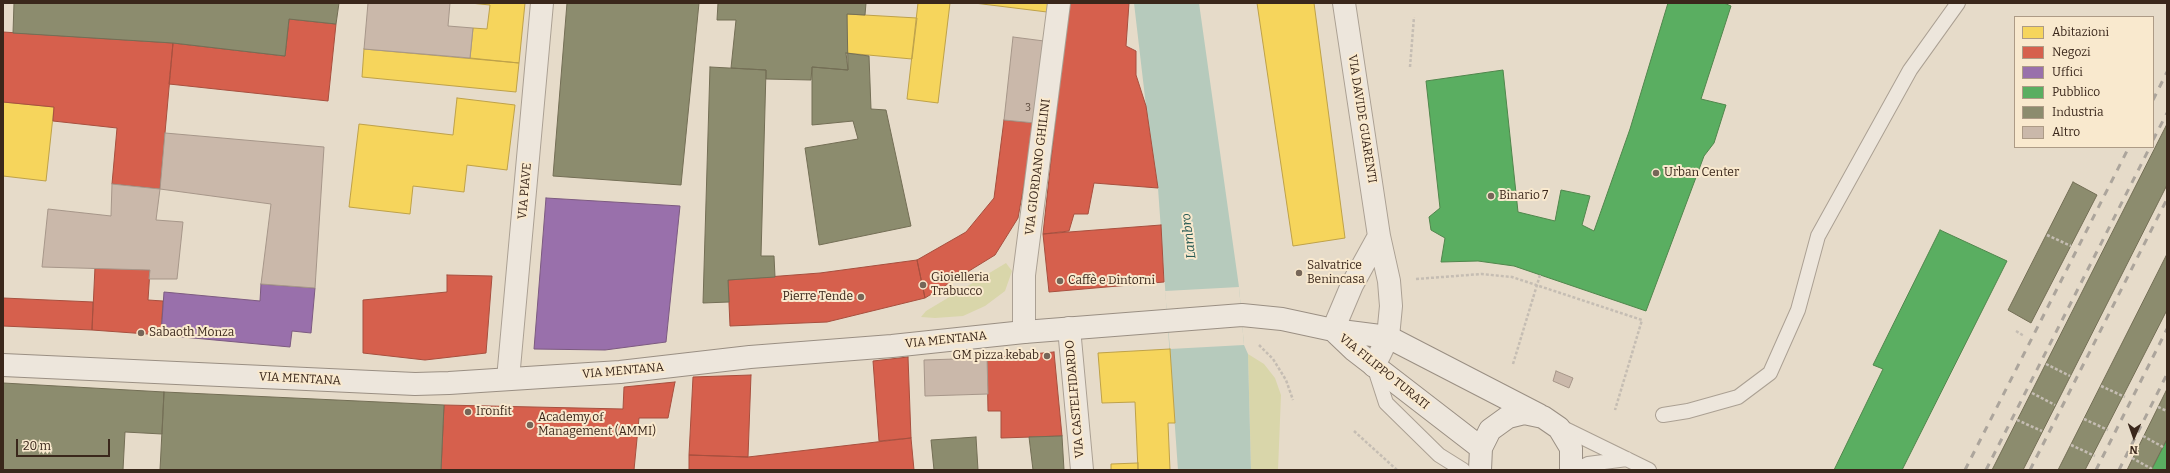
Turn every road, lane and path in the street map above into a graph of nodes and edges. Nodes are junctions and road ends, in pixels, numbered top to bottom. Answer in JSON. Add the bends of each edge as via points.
{"nodes":[{"id":1,"x":542,"y":3,"type":"edge"},
{"id":2,"x":1059,"y":3,"type":"edge"},
{"id":3,"x":1344,"y":3,"type":"edge"},
{"id":4,"x":1958,"y":3,"type":"edge"},
{"id":5,"x":1414,"y":17,"type":"dead end"},
{"id":6,"x":1410,"y":67,"type":"dead end"},
{"id":7,"x":2047,"y":234,"type":"dead end"},
{"id":8,"x":1379,"y":236,"type":"junction"},
{"id":9,"x":2071,"y":246,"type":"dead end"},
{"id":10,"x":1540,"y":275,"type":"dead end"},
{"id":11,"x":1409,"y":279,"type":"dead end"},
{"id":12,"x":1538,"y":284,"type":"junction"},
{"id":13,"x":1069,"y":328,"type":"junction"},
{"id":14,"x":1334,"y":330,"type":"junction"},
{"id":15,"x":2020,"y":330,"type":"dead end"},
{"id":16,"x":1024,"y":332,"type":"junction"},
{"id":17,"x":2024,"y":336,"type":"dead end"},
{"id":18,"x":1388,"y":337,"type":"junction"},
{"id":19,"x":1513,"y":364,"type":"dead end"},
{"id":20,"x":2046,"y":364,"type":"dead end"},
{"id":21,"x":3,"y":365,"type":"edge"},
{"id":22,"x":1374,"y":366,"type":"junction"},
{"id":23,"x":2070,"y":376,"type":"dead end"},
{"id":24,"x":508,"y":379,"type":"junction"},
{"id":25,"x":2101,"y":386,"type":"dead end"},
{"id":26,"x":2032,"y":393,"type":"dead end"},
{"id":27,"x":2125,"y":397,"type":"dead end"},
{"id":28,"x":2055,"y":405,"type":"dead end"},
{"id":29,"x":2158,"y":407,"type":"dead end"},
{"id":30,"x":1616,"y":410,"type":"dead end"},
{"id":31,"x":2167,"y":411,"type":"edge"},
{"id":32,"x":1663,"y":415,"type":"dead end"},
{"id":33,"x":1546,"y":419,"type":"junction"},
{"id":34,"x":2084,"y":419,"type":"dead end"},
{"id":35,"x":2017,"y":420,"type":"dead end"},
{"id":36,"x":2108,"y":430,"type":"dead end"},
{"id":37,"x":1354,"y":431,"type":"dead end"},
{"id":38,"x":2042,"y":431,"type":"dead end"},
{"id":39,"x":2143,"y":436,"type":"dead end"},
{"id":40,"x":2070,"y":446,"type":"dead end"},
{"id":41,"x":2163,"y":447,"type":"dead end"},
{"id":42,"x":1481,"y":448,"type":"junction"},
{"id":43,"x":2095,"y":456,"type":"dead end"},
{"id":44,"x":2132,"y":458,"type":"dead end"},
{"id":45,"x":1627,"y":459,"type":"junction"},
{"id":46,"x":2152,"y":469,"type":"dead end"},
{"id":47,"x":1082,"y":470,"type":"edge"},
{"id":48,"x":1397,"y":470,"type":"edge"},
{"id":49,"x":1463,"y":470,"type":"edge"},
{"id":50,"x":1480,"y":470,"type":"edge"},
{"id":51,"x":1571,"y":470,"type":"edge"},
{"id":52,"x":1575,"y":470,"type":"edge"},
{"id":53,"x":1649,"y":470,"type":"edge"}],
"edges":[{"from":1,"to":24,"type":"street","name":"VIA PIAVE"},
{"from":2,"to":16,"type":"street","name":"VIA GIORDANO GHILINI","via":[[1024,275]]},
{"from":3,"to":8,"type":"street","name":"VIA DAVIDE GUARENTI"},
{"from":4,"to":32,"type":"lane","via":[[1910,70],[1818,236],[1798,310],[1770,373],[1738,397]]},
{"from":5,"to":6,"type":"path"},
{"from":7,"to":9,"type":"path"},
{"from":8,"to":14,"type":"street","via":[[1352,285]]},
{"from":8,"to":18,"type":"street","name":"VIA DAVIDE GUARENTI","via":[[1389,281],[1391,306]]},
{"from":10,"to":12,"type":"path"},
{"from":11,"to":12,"type":"path","via":[[1482,274],[1512,277]]},
{"from":12,"to":19,"type":"path"},
{"from":12,"to":30,"type":"path","via":[[1642,320]]},
{"from":13,"to":14,"type":"street","name":"VIA MENTANA","via":[[1242,315],[1282,319]]},
{"from":13,"to":16,"type":"street","name":"VIA MENTANA"},
{"from":13,"to":47,"type":"street","name":"VIA CASTELFIDARDO"},
{"from":14,"to":18,"type":"street","name":"VIA FILIPPO TURATI"},
{"from":14,"to":22,"type":"street","name":"VIA FILIPPO TURATI"},
{"from":15,"to":17,"type":"path","via":[[2016,331]]},
{"from":16,"to":24,"type":"street","name":"VIA MENTANA","via":[[620,372]]},
{"from":18,"to":22,"type":"street","name":"VIA DAVIDE GUARENTI"},
{"from":18,"to":33,"type":"street","name":"VIA FILIPPO TURATI"},
{"from":20,"to":23,"type":"path"},
{"from":21,"to":24,"type":"street","name":"VIA MENTANA","via":[[415,384]]},
{"from":22,"to":42,"type":"street","name":"VIA FILIPPO TURATI"},
{"from":22,"to":49,"type":"lane","via":[[1386,403],[1440,455]]},
{"from":25,"to":27,"type":"path"},
{"from":26,"to":28,"type":"path"},
{"from":29,"to":31,"type":"path"},
{"from":33,"to":42,"type":"street","via":[[1524,413],[1502,420],[1490,430]]},
{"from":33,"to":45,"type":"lane"},
{"from":33,"to":51,"type":"street","via":[[1568,441],[1572,457]]},
{"from":34,"to":36,"type":"path"},
{"from":35,"to":38,"type":"path"},
{"from":37,"to":48,"type":"path"},
{"from":39,"to":41,"type":"path"},
{"from":40,"to":43,"type":"path"},
{"from":42,"to":50,"type":"street"},
{"from":44,"to":46,"type":"path"},
{"from":45,"to":52,"type":"lane","via":[[1588,464]]},
{"from":45,"to":53,"type":"lane"}]}
